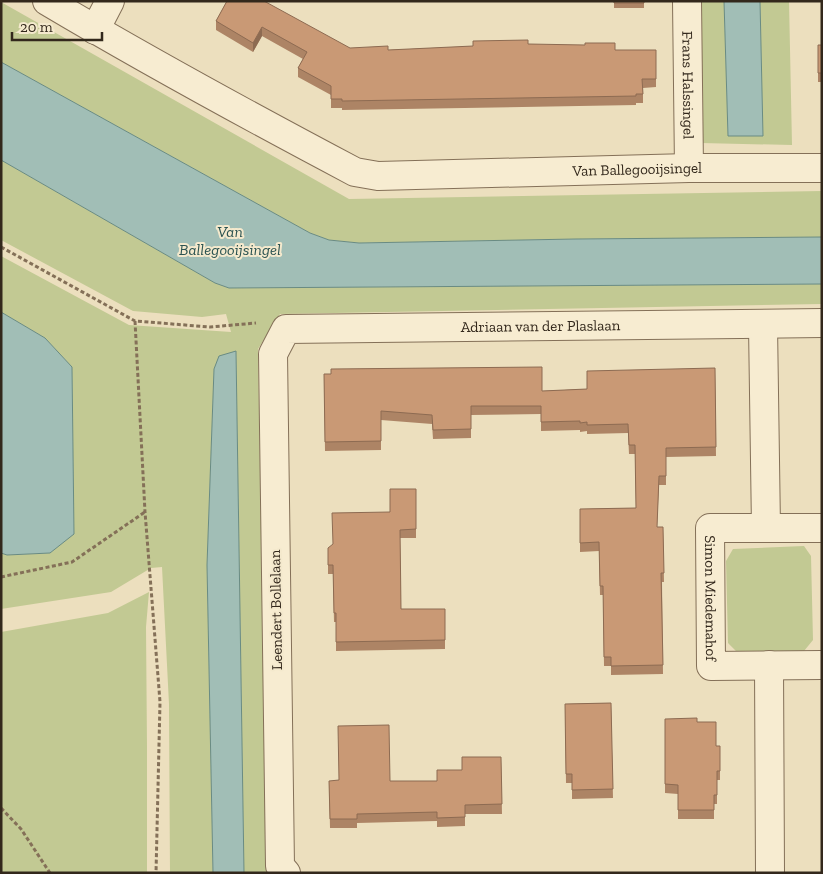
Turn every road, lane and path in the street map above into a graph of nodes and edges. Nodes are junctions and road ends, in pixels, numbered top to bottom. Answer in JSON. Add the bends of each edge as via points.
{"nodes":[{"id":1,"x":47,"y":1,"type":"edge"},
{"id":2,"x":110,"y":1,"type":"edge"},
{"id":3,"x":687,"y":1,"type":"edge"},
{"id":4,"x":94,"y":30,"type":"junction"},
{"id":5,"x":688,"y":168,"type":"junction"},
{"id":6,"x":822,"y":168,"type":"edge"},
{"id":7,"x":1,"y":247,"type":"edge"},
{"id":8,"x":135,"y":321,"type":"junction"},
{"id":9,"x":822,"y":323,"type":"edge"},
{"id":10,"x":763,"y":325,"type":"junction"},
{"id":11,"x":277,"y":347,"type":"junction"},
{"id":12,"x":145,"y":512,"type":"junction"},
{"id":13,"x":766,"y":528,"type":"junction"},
{"id":14,"x":822,"y":528,"type":"edge"},
{"id":15,"x":1,"y":577,"type":"edge"},
{"id":16,"x":769,"y":665,"type":"junction"},
{"id":17,"x":822,"y":665,"type":"edge"},
{"id":18,"x":1,"y":808,"type":"edge"},
{"id":19,"x":283,"y":869,"type":"edge"},
{"id":20,"x":50,"y":873,"type":"edge"},
{"id":21,"x":156,"y":873,"type":"edge"},
{"id":22,"x":770,"y":873,"type":"edge"}],
"edges":[{"from":1,"to":4,"type":"street","name":"Van Ballegooijsingel"},
{"from":2,"to":4,"type":"street"},
{"from":3,"to":5,"type":"street","name":"Frans Halssingel"},
{"from":4,"to":5,"type":"street","name":"Van Ballegooijsingel","via":[[355,172],[378,176]]},
{"from":5,"to":6,"type":"street","name":"Van Ballegooijsingel"},
{"from":7,"to":8,"type":"path"},
{"from":8,"to":11,"type":"path","via":[[210,327],[255,322]]},
{"from":8,"to":12,"type":"path"},
{"from":9,"to":10,"type":"street","name":"Adriaan van der Plaslaan"},
{"from":10,"to":11,"type":"street","name":"Adriaan van der Plaslaan","via":[[286,329]]},
{"from":10,"to":13,"type":"street"},
{"from":11,"to":19,"type":"street","name":"Leendert Bollelaan"},
{"from":12,"to":15,"type":"path","via":[[72,562]]},
{"from":12,"to":21,"type":"path","via":[[160,702]]},
{"from":13,"to":14,"type":"street","name":"Simon Miedemahof"},
{"from":13,"to":16,"type":"street","name":"Simon Miedemahof","via":[[710,528],[711,666]]},
{"from":16,"to":17,"type":"street","name":"Simon Miedemahof"},
{"from":16,"to":22,"type":"street"},
{"from":18,"to":20,"type":"path","via":[[21,829]]}]}
